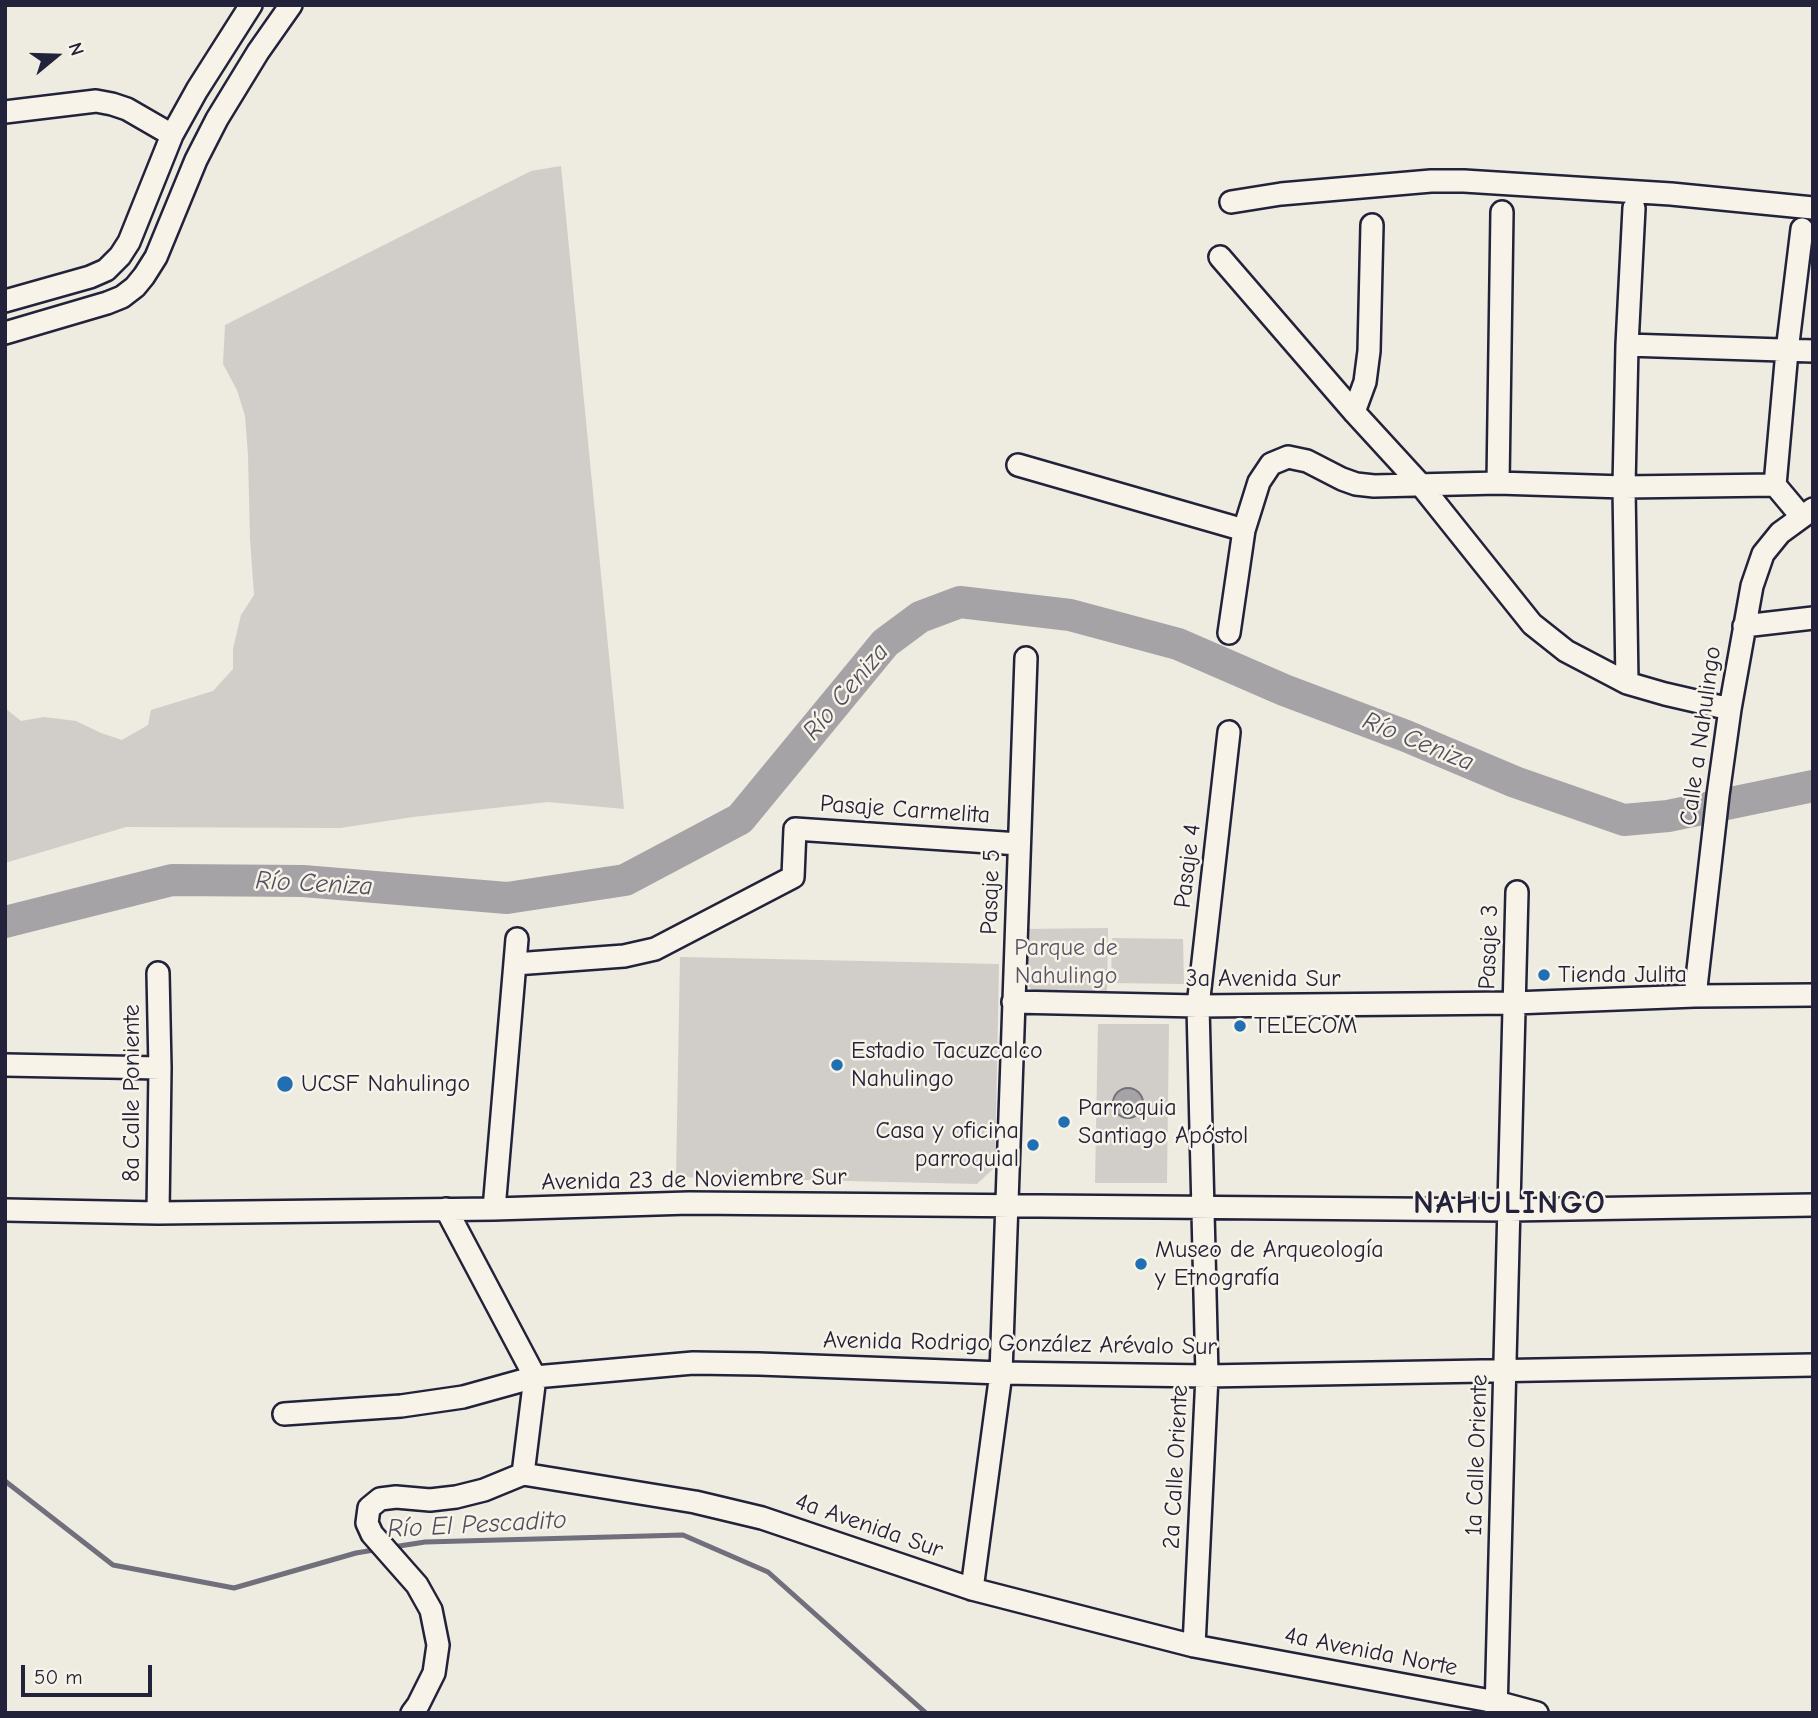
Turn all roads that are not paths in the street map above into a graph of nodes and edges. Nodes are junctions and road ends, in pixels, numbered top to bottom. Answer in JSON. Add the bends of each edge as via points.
{"nodes":[{"id":1,"x":250,"y":5,"type":"edge"},
{"id":2,"x":291,"y":5,"type":"edge"},
{"id":3,"x":5,"y":112,"type":"edge"},
{"id":4,"x":172,"y":135,"type":"junction"},
{"id":5,"x":1231,"y":202,"type":"dead end"},
{"id":6,"x":1634,"y":208,"type":"dead end"},
{"id":7,"x":1813,"y":208,"type":"edge"},
{"id":8,"x":1502,"y":212,"type":"dead end"},
{"id":9,"x":1372,"y":225,"type":"dead end"},
{"id":10,"x":1802,"y":229,"type":"dead end"},
{"id":11,"x":1220,"y":257,"type":"dead end"},
{"id":12,"x":5,"y":301,"type":"edge"},
{"id":13,"x":5,"y":333,"type":"edge"},
{"id":14,"x":1628,"y":345,"type":"junction"},
{"id":15,"x":1787,"y":351,"type":"junction"},
{"id":16,"x":1813,"y":351,"type":"edge"},
{"id":17,"x":1354,"y":412,"type":"junction"},
{"id":18,"x":1018,"y":466,"type":"dead end"},
{"id":19,"x":1498,"y":483,"type":"junction"},
{"id":20,"x":1420,"y":484,"type":"junction"},
{"id":21,"x":1774,"y":485,"type":"junction"},
{"id":22,"x":1624,"y":487,"type":"junction"},
{"id":23,"x":1807,"y":513,"type":"edge"},
{"id":24,"x":1244,"y":530,"type":"junction"},
{"id":25,"x":1813,"y":618,"type":"edge"},
{"id":26,"x":1744,"y":626,"type":"junction"},
{"id":27,"x":1229,"y":634,"type":"dead end"},
{"id":28,"x":1026,"y":658,"type":"dead end"},
{"id":29,"x":1628,"y":683,"type":"junction"},
{"id":30,"x":1730,"y":709,"type":"junction"},
{"id":31,"x":1229,"y":732,"type":"dead end"},
{"id":32,"x":1019,"y":844,"type":"junction"},
{"id":33,"x":1517,"y":892,"type":"dead end"},
{"id":34,"x":517,"y":939,"type":"dead end"},
{"id":35,"x":515,"y":964,"type":"junction"},
{"id":36,"x":158,"y":973,"type":"dead end"},
{"id":37,"x":1813,"y":995,"type":"edge"},
{"id":38,"x":1695,"y":996,"type":"junction"},
{"id":39,"x":1013,"y":1002,"type":"junction"},
{"id":40,"x":1514,"y":1003,"type":"junction"},
{"id":41,"x":1198,"y":1006,"type":"junction"},
{"id":42,"x":5,"y":1065,"type":"edge"},
{"id":43,"x":160,"y":1068,"type":"junction"},
{"id":44,"x":1813,"y":1205,"type":"edge"},
{"id":45,"x":1007,"y":1207,"type":"junction"},
{"id":46,"x":1202,"y":1207,"type":"junction"},
{"id":47,"x":446,"y":1209,"type":"junction"},
{"id":48,"x":494,"y":1209,"type":"junction"},
{"id":49,"x":5,"y":1210,"type":"edge"},
{"id":50,"x":1509,"y":1210,"type":"junction"},
{"id":51,"x":158,"y":1213,"type":"junction"},
{"id":52,"x":1813,"y":1365,"type":"edge"},
{"id":53,"x":1505,"y":1371,"type":"junction"},
{"id":54,"x":1001,"y":1373,"type":"junction"},
{"id":55,"x":1207,"y":1376,"type":"junction"},
{"id":56,"x":535,"y":1377,"type":"junction"},
{"id":57,"x":284,"y":1414,"type":"dead end"},
{"id":58,"x":523,"y":1474,"type":"junction"},
{"id":59,"x":972,"y":1589,"type":"junction"},
{"id":60,"x":1194,"y":1646,"type":"junction"},
{"id":61,"x":1496,"y":1708,"type":"edge"},
{"id":62,"x":412,"y":1713,"type":"edge"},
{"id":63,"x":1537,"y":1713,"type":"edge"}],
"edges":[{"from":1,"to":4,"type":"street"},
{"from":2,"to":13,"type":"street","via":[[217,119],[156,257],[135,287],[107,303]]},
{"from":3,"to":4,"type":"street","via":[[96,101],[127,109]]},
{"from":4,"to":12,"type":"street","via":[[129,242],[106,270]]},
{"from":5,"to":7,"type":"street","via":[[1453,181]]},
{"from":6,"to":14,"type":"street"},
{"from":8,"to":19,"type":"street"},
{"from":9,"to":17,"type":"street","via":[[1369,351],[1365,382]]},
{"from":10,"to":15,"type":"street"},
{"from":11,"to":17,"type":"street"},
{"from":14,"to":15,"type":"street"},
{"from":14,"to":22,"type":"street"},
{"from":15,"to":16,"type":"street"},
{"from":15,"to":21,"type":"street"},
{"from":17,"to":20,"type":"street"},
{"from":18,"to":24,"type":"street"},
{"from":19,"to":20,"type":"street"},
{"from":19,"to":22,"type":"street"},
{"from":20,"to":24,"type":"street","via":[[1356,484],[1288,457],[1271,464],[1259,482]]},
{"from":20,"to":29,"type":"street","via":[[1531,624],[1566,651]]},
{"from":21,"to":22,"type":"street"},
{"from":21,"to":23,"type":"street"},
{"from":22,"to":29,"type":"street"},
{"from":23,"to":26,"type":"street","name":"Calle a Nahulingo","via":[[1780,533],[1763,554]]},
{"from":24,"to":27,"type":"street"},
{"from":25,"to":26,"type":"street"},
{"from":26,"to":30,"type":"street","name":"Calle a Nahulingo"},
{"from":28,"to":32,"type":"street","name":"Pasaje 5"},
{"from":29,"to":30,"type":"street"},
{"from":30,"to":38,"type":"street","name":"Calle a Nahulingo"},
{"from":31,"to":41,"type":"street","name":"Pasaje 4"},
{"from":32,"to":35,"type":"street","name":"Pasaje Carmelita","via":[[795,829],[793,877],[655,949],[624,956]]},
{"from":32,"to":39,"type":"street","name":"Pasaje 5"},
{"from":33,"to":40,"type":"street","name":"Pasaje 3"},
{"from":34,"to":35,"type":"street"},
{"from":35,"to":48,"type":"street"},
{"from":36,"to":43,"type":"street","name":"8a Calle Poniente"},
{"from":37,"to":38,"type":"street","name":"3a Avenida Sur"},
{"from":38,"to":40,"type":"street","name":"3a Avenida Sur"},
{"from":39,"to":41,"type":"street","name":"3a Avenida Sur"},
{"from":39,"to":45,"type":"street","name":"Pasaje 5"},
{"from":40,"to":41,"type":"street","name":"3a Avenida Sur"},
{"from":40,"to":50,"type":"street","name":"Pasaje 3"},
{"from":41,"to":46,"type":"street","name":"Pasaje 4"},
{"from":42,"to":43,"type":"street"},
{"from":43,"to":51,"type":"street","name":"8a Calle Poniente"},
{"from":44,"to":50,"type":"street","name":"Avenida 23 de Noviembre Sur"},
{"from":45,"to":46,"type":"street","name":"Avenida 23 de Noviembre Sur"},
{"from":45,"to":48,"type":"street","name":"Avenida 23 de Noviembre Sur","via":[[689,1203]]},
{"from":45,"to":54,"type":"street","name":"Pasaje 5"},
{"from":46,"to":50,"type":"street","name":"Avenida 23 de Noviembre Sur"},
{"from":46,"to":55,"type":"street","name":"2a Calle Oriente"},
{"from":47,"to":48,"type":"street","name":"Avenida 23 de Noviembre Sur"},
{"from":47,"to":51,"type":"street","name":"Avenida 23 de Noviembre Sur"},
{"from":47,"to":56,"type":"street"},
{"from":49,"to":51,"type":"street","name":"Avenida 23 de Noviembre Sur"},
{"from":50,"to":53,"type":"street","name":"1a Calle Oriente"},
{"from":52,"to":53,"type":"street","name":"Avenida Rodrigo González Arévalo Sur"},
{"from":53,"to":55,"type":"street","name":"Avenida Rodrigo González Arévalo Sur"},
{"from":53,"to":61,"type":"street","name":"1a Calle Oriente"},
{"from":54,"to":55,"type":"street","name":"Avenida Rodrigo González Arévalo Sur"},
{"from":54,"to":56,"type":"street","name":"Avenida Rodrigo González Arévalo Sur","via":[[693,1363]]},
{"from":54,"to":59,"type":"street","name":"Pasaje 5"},
{"from":55,"to":60,"type":"street","name":"2a Calle Oriente"},
{"from":56,"to":57,"type":"street","name":"Avenida Rodrigo González Arévalo Sur","via":[[463,1397]]},
{"from":56,"to":58,"type":"street"},
{"from":58,"to":59,"type":"street","name":"4a Avenida Sur","via":[[695,1502],[762,1518]]},
{"from":58,"to":62,"type":"street","via":[[456,1497],[380,1499],[369,1508],[372,1534],[417,1584],[431,1610],[438,1645],[434,1673]]},
{"from":59,"to":60,"type":"street","name":"4a Avenida Sur"},
{"from":60,"to":61,"type":"street","name":"4a Avenida Norte"},
{"from":61,"to":63,"type":"street","name":"4a Avenida Norte"}]}
